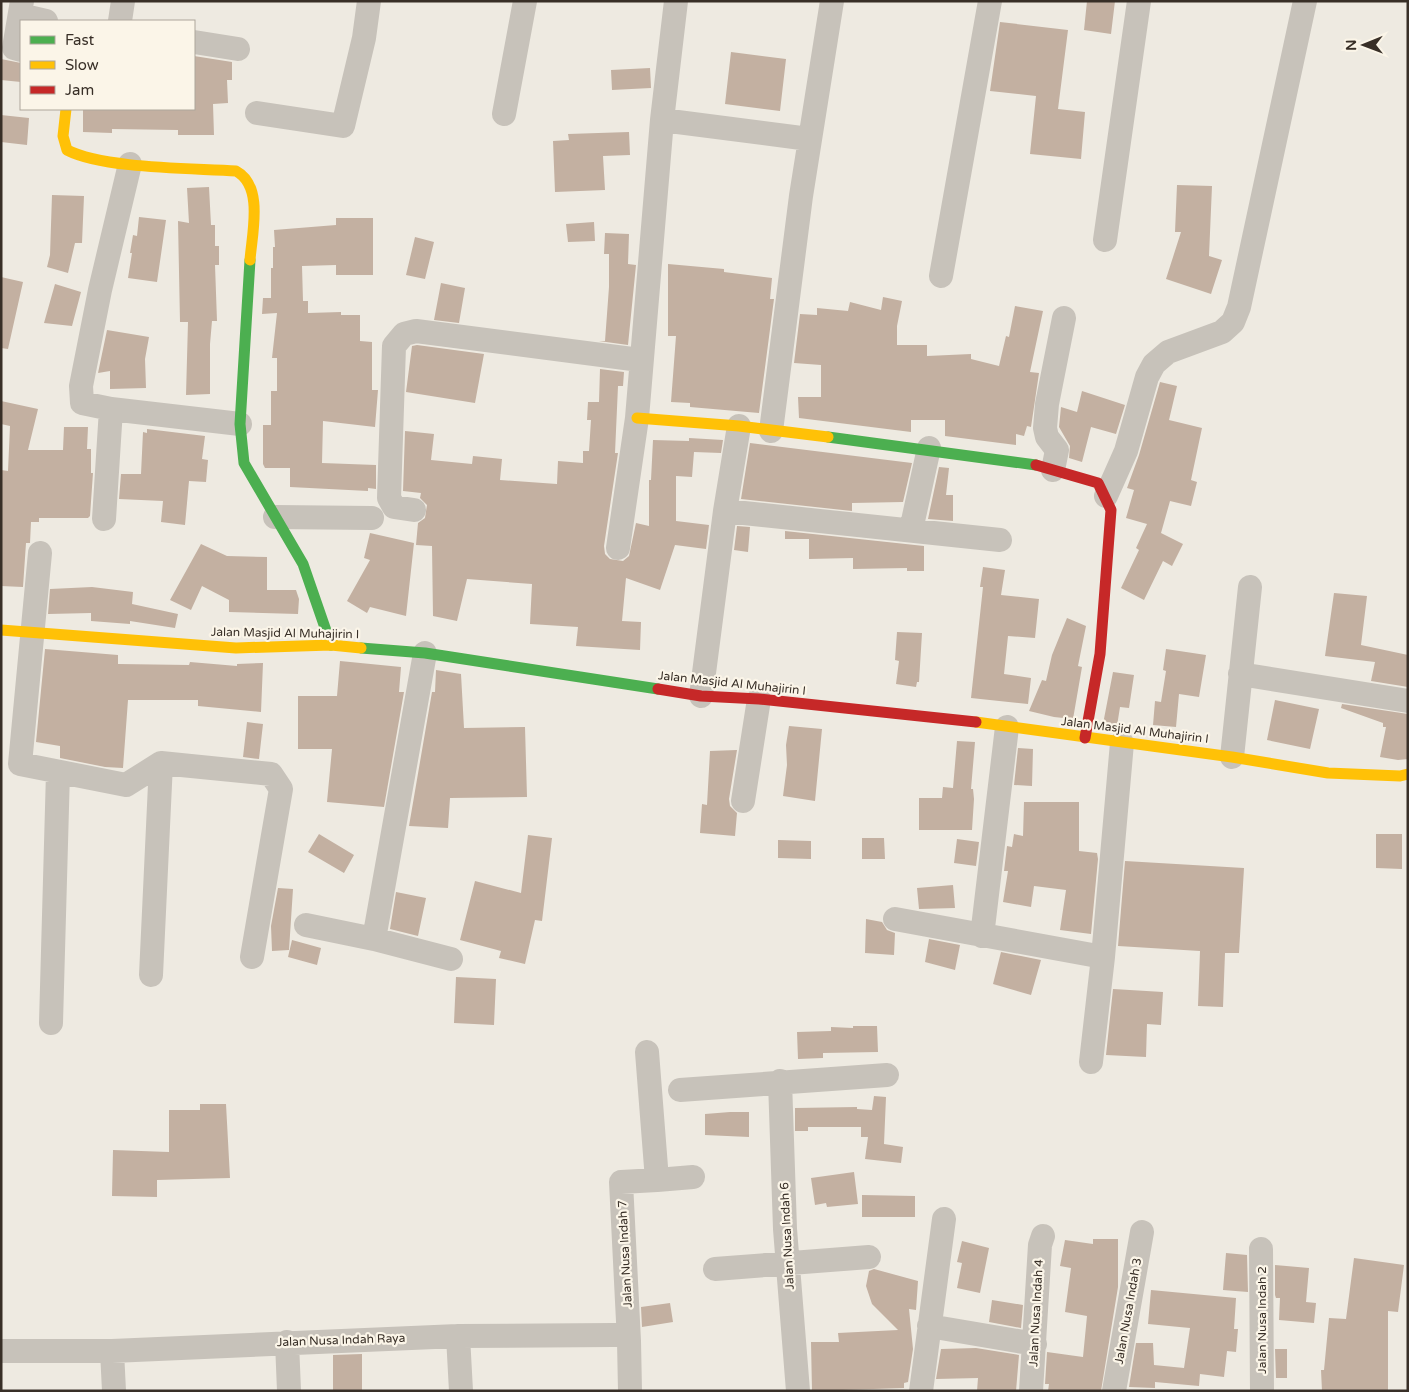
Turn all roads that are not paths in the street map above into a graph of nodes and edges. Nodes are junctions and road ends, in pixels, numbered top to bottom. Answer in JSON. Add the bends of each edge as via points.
{"nodes":[{"id":1,"x":123,"y":1,"type":"edge"},
{"id":2,"x":369,"y":1,"type":"edge"},
{"id":3,"x":525,"y":1,"type":"edge"},
{"id":4,"x":676,"y":1,"type":"edge"},
{"id":5,"x":832,"y":1,"type":"edge"},
{"id":6,"x":990,"y":1,"type":"edge"},
{"id":7,"x":1139,"y":1,"type":"edge"},
{"id":8,"x":1305,"y":1,"type":"edge"},
{"id":9,"x":21,"y":8,"type":"edge"},
{"id":10,"x":44,"y":20,"type":"edge"},
{"id":11,"x":120,"y":20,"type":"edge"},
{"id":12,"x":195,"y":42,"type":"edge"},
{"id":13,"x":12,"y":48,"type":"edge"},
{"id":14,"x":238,"y":49,"type":"dead end"},
{"id":15,"x":66,"y":110,"type":"edge"},
{"id":16,"x":257,"y":114,"type":"dead end"},
{"id":17,"x":504,"y":114,"type":"dead end"},
{"id":18,"x":662,"y":120,"type":"junction"},
{"id":19,"x":809,"y":139,"type":"junction"},
{"id":20,"x":130,"y":164,"type":"junction"},
{"id":21,"x":1105,"y":240,"type":"dead end"},
{"id":22,"x":941,"y":276,"type":"dead end"},
{"id":23,"x":1064,"y":318,"type":"dead end"},
{"id":24,"x":640,"y":360,"type":"junction"},
{"id":25,"x":111,"y":409,"type":"junction"},
{"id":26,"x":636,"y":418,"type":"junction"},
{"id":27,"x":240,"y":424,"type":"junction"},
{"id":28,"x":739,"y":426,"type":"junction"},
{"id":29,"x":771,"y":431,"type":"junction"},
{"id":30,"x":929,"y":448,"type":"junction"},
{"id":31,"x":1052,"y":470,"type":"junction"},
{"id":32,"x":1106,"y":496,"type":"junction"},
{"id":33,"x":414,"y":510,"type":"dead end"},
{"id":34,"x":725,"y":511,"type":"junction"},
{"id":35,"x":275,"y":517,"type":"junction"},
{"id":36,"x":372,"y":518,"type":"dead end"},
{"id":37,"x":104,"y":519,"type":"dead end"},
{"id":38,"x":911,"y":530,"type":"junction"},
{"id":39,"x":1000,"y":540,"type":"dead end"},
{"id":40,"x":618,"y":548,"type":"dead end"},
{"id":41,"x":40,"y":553,"type":"dead end"},
{"id":42,"x":1250,"y":587,"type":"dead end"},
{"id":43,"x":1,"y":630,"type":"edge"},
{"id":44,"x":32,"y":632,"type":"junction"},
{"id":45,"x":331,"y":645,"type":"junction"},
{"id":46,"x":425,"y":653,"type":"junction"},
{"id":47,"x":1240,"y":674,"type":"junction"},
{"id":48,"x":701,"y":696,"type":"junction"},
{"id":49,"x":759,"y":699,"type":"junction"},
{"id":50,"x":1408,"y":701,"type":"edge"},
{"id":51,"x":1007,"y":727,"type":"junction"},
{"id":52,"x":1086,"y":738,"type":"junction"},
{"id":53,"x":1122,"y":743,"type":"junction"},
{"id":54,"x":1232,"y":757,"type":"junction"},
{"id":55,"x":161,"y":763,"type":"junction"},
{"id":56,"x":58,"y":772,"type":"junction"},
{"id":57,"x":1404,"y":775,"type":"edge"},
{"id":58,"x":743,"y":801,"type":"dead end"},
{"id":59,"x":895,"y":919,"type":"dead end"},
{"id":60,"x":306,"y":925,"type":"dead end"},
{"id":61,"x":982,"y":936,"type":"junction"},
{"id":62,"x":374,"y":939,"type":"junction"},
{"id":63,"x":1103,"y":956,"type":"junction"},
{"id":64,"x":252,"y":957,"type":"dead end"},
{"id":65,"x":451,"y":959,"type":"dead end"},
{"id":66,"x":150,"y":974,"type":"dead end"},
{"id":67,"x":52,"y":1023,"type":"dead end"},
{"id":68,"x":646,"y":1052,"type":"dead end"},
{"id":69,"x":1091,"y":1062,"type":"dead end"},
{"id":70,"x":887,"y":1076,"type":"dead end"},
{"id":71,"x":780,"y":1082,"type":"junction"},
{"id":72,"x":680,"y":1090,"type":"dead end"},
{"id":73,"x":693,"y":1177,"type":"dead end"},
{"id":74,"x":657,"y":1180,"type":"junction"},
{"id":75,"x":944,"y":1219,"type":"dead end"},
{"id":76,"x":1142,"y":1232,"type":"dead end"},
{"id":77,"x":1043,"y":1236,"type":"dead end"},
{"id":78,"x":1262,"y":1249,"type":"dead end"},
{"id":79,"x":868,"y":1257,"type":"dead end"},
{"id":80,"x":788,"y":1263,"type":"junction"},
{"id":81,"x":715,"y":1269,"type":"dead end"},
{"id":82,"x":929,"y":1326,"type":"junction"},
{"id":83,"x":458,"y":1336,"type":"junction"},
{"id":84,"x":629,"y":1341,"type":"junction"},
{"id":85,"x":288,"y":1342,"type":"junction"},
{"id":86,"x":1035,"y":1344,"type":"junction"},
{"id":87,"x":112,"y":1350,"type":"junction"},
{"id":88,"x":1,"y":1351,"type":"edge"},
{"id":89,"x":114,"y":1391,"type":"edge"},
{"id":90,"x":289,"y":1391,"type":"edge"},
{"id":91,"x":460,"y":1391,"type":"edge"},
{"id":92,"x":630,"y":1391,"type":"edge"},
{"id":93,"x":798,"y":1391,"type":"edge"},
{"id":94,"x":921,"y":1391,"type":"edge"},
{"id":95,"x":1031,"y":1391,"type":"edge"},
{"id":96,"x":1114,"y":1391,"type":"edge"},
{"id":97,"x":1262,"y":1391,"type":"edge"}],
"edges":[{"from":1,"to":11,"type":"street"},
{"from":2,"to":16,"type":"street","via":[[364,38],[343,126]]},
{"from":3,"to":17,"type":"street"},
{"from":4,"to":18,"type":"street"},
{"from":5,"to":19,"type":"street"},
{"from":6,"to":22,"type":"street"},
{"from":7,"to":21,"type":"street"},
{"from":8,"to":32,"type":"street","via":[[1239,307],[1233,322],[1222,332],[1168,352],[1154,364],[1126,451]]},
{"from":9,"to":10,"type":"street"},
{"from":9,"to":13,"type":"street"},
{"from":12,"to":14,"type":"street"},
{"from":15,"to":20,"type":"street","via":[[63,143],[68,152]]},
{"from":18,"to":19,"type":"street"},
{"from":18,"to":24,"type":"street"},
{"from":19,"to":29,"type":"street"},
{"from":20,"to":25,"type":"street","via":[[81,386],[82,403]]},
{"from":20,"to":27,"type":"street","via":[[236,171],[252,185],[254,196]]},
{"from":23,"to":31,"type":"street","via":[[1047,404],[1047,437],[1057,450]]},
{"from":24,"to":26,"type":"street"},
{"from":24,"to":33,"type":"street","via":[[416,331],[404,334],[394,346],[389,498],[394,507]]},
{"from":25,"to":27,"type":"street"},
{"from":25,"to":37,"type":"street"},
{"from":26,"to":28,"type":"street"},
{"from":26,"to":40,"type":"street"},
{"from":27,"to":35,"type":"street","via":[[240,449],[244,463]]},
{"from":28,"to":29,"type":"street"},
{"from":28,"to":34,"type":"street"},
{"from":29,"to":30,"type":"street"},
{"from":30,"to":31,"type":"street","via":[[1028,462]]},
{"from":30,"to":38,"type":"street"},
{"from":31,"to":32,"type":"street","via":[[1098,484]]},
{"from":32,"to":52,"type":"street","via":[[1111,510],[1100,654]]},
{"from":34,"to":38,"type":"street"},
{"from":34,"to":48,"type":"street"},
{"from":35,"to":36,"type":"street"},
{"from":35,"to":45,"type":"street","via":[[306,571]]},
{"from":38,"to":39,"type":"street"},
{"from":41,"to":44,"type":"street"},
{"from":42,"to":47,"type":"street"},
{"from":43,"to":44,"type":"street","name":"Jalan Masjid Al Muhajirin I"},
{"from":44,"to":45,"type":"street","name":"Jalan Masjid Al Muhajirin I","via":[[236,648]]},
{"from":44,"to":56,"type":"street","via":[[20,764]]},
{"from":45,"to":46,"type":"street","name":"Jalan Masjid Al Muhajirin I"},
{"from":46,"to":48,"type":"street","name":"Jalan Masjid Al Muhajirin I"},
{"from":46,"to":62,"type":"street"},
{"from":47,"to":50,"type":"street"},
{"from":47,"to":54,"type":"street"},
{"from":48,"to":49,"type":"street","name":"Jalan Masjid Al Muhajirin I"},
{"from":49,"to":51,"type":"street","name":"Jalan Masjid Al Muhajirin I"},
{"from":49,"to":58,"type":"street"},
{"from":51,"to":52,"type":"street","name":"Jalan Masjid Al Muhajirin I"},
{"from":51,"to":61,"type":"street"},
{"from":52,"to":53,"type":"street","name":"Jalan Masjid Al Muhajirin I"},
{"from":53,"to":54,"type":"street","name":"Jalan Masjid Al Muhajirin I"},
{"from":53,"to":63,"type":"street"},
{"from":54,"to":57,"type":"street","name":"Jalan Masjid Al Muhajirin I","via":[[1328,773]]},
{"from":55,"to":56,"type":"street","via":[[126,785]]},
{"from":55,"to":64,"type":"street","via":[[271,774],[281,789]]},
{"from":55,"to":66,"type":"street"},
{"from":56,"to":67,"type":"street"},
{"from":59,"to":61,"type":"street"},
{"from":60,"to":62,"type":"street"},
{"from":61,"to":63,"type":"street"},
{"from":62,"to":65,"type":"street"},
{"from":63,"to":69,"type":"street"},
{"from":68,"to":74,"type":"street"},
{"from":70,"to":71,"type":"street"},
{"from":71,"to":72,"type":"street"},
{"from":71,"to":80,"type":"street","name":"Jalan Nusa Indah 6"},
{"from":73,"to":74,"type":"street"},
{"from":74,"to":84,"type":"street","name":"Jalan Nusa Indah 7","via":[[621,1182]]},
{"from":75,"to":82,"type":"street"},
{"from":76,"to":96,"type":"street","name":"Jalan Nusa Indah 3"},
{"from":77,"to":86,"type":"street","name":"Jalan Nusa Indah 4"},
{"from":78,"to":97,"type":"street","name":"Jalan Nusa Indah 2"},
{"from":79,"to":80,"type":"street"},
{"from":80,"to":81,"type":"street"},
{"from":80,"to":93,"type":"street","name":"Jalan Nusa Indah 6"},
{"from":82,"to":86,"type":"street"},
{"from":82,"to":94,"type":"street"},
{"from":83,"to":84,"type":"street","name":"Jalan Nusa Indah Raya","via":[[613,1335]]},
{"from":83,"to":85,"type":"street","name":"Jalan Nusa Indah Raya"},
{"from":83,"to":91,"type":"street"},
{"from":84,"to":92,"type":"street"},
{"from":85,"to":87,"type":"street","name":"Jalan Nusa Indah Raya"},
{"from":85,"to":90,"type":"street"},
{"from":86,"to":95,"type":"street","name":"Jalan Nusa Indah 4"},
{"from":87,"to":88,"type":"street","name":"Jalan Nusa Indah Raya"},
{"from":87,"to":89,"type":"street"}]}
